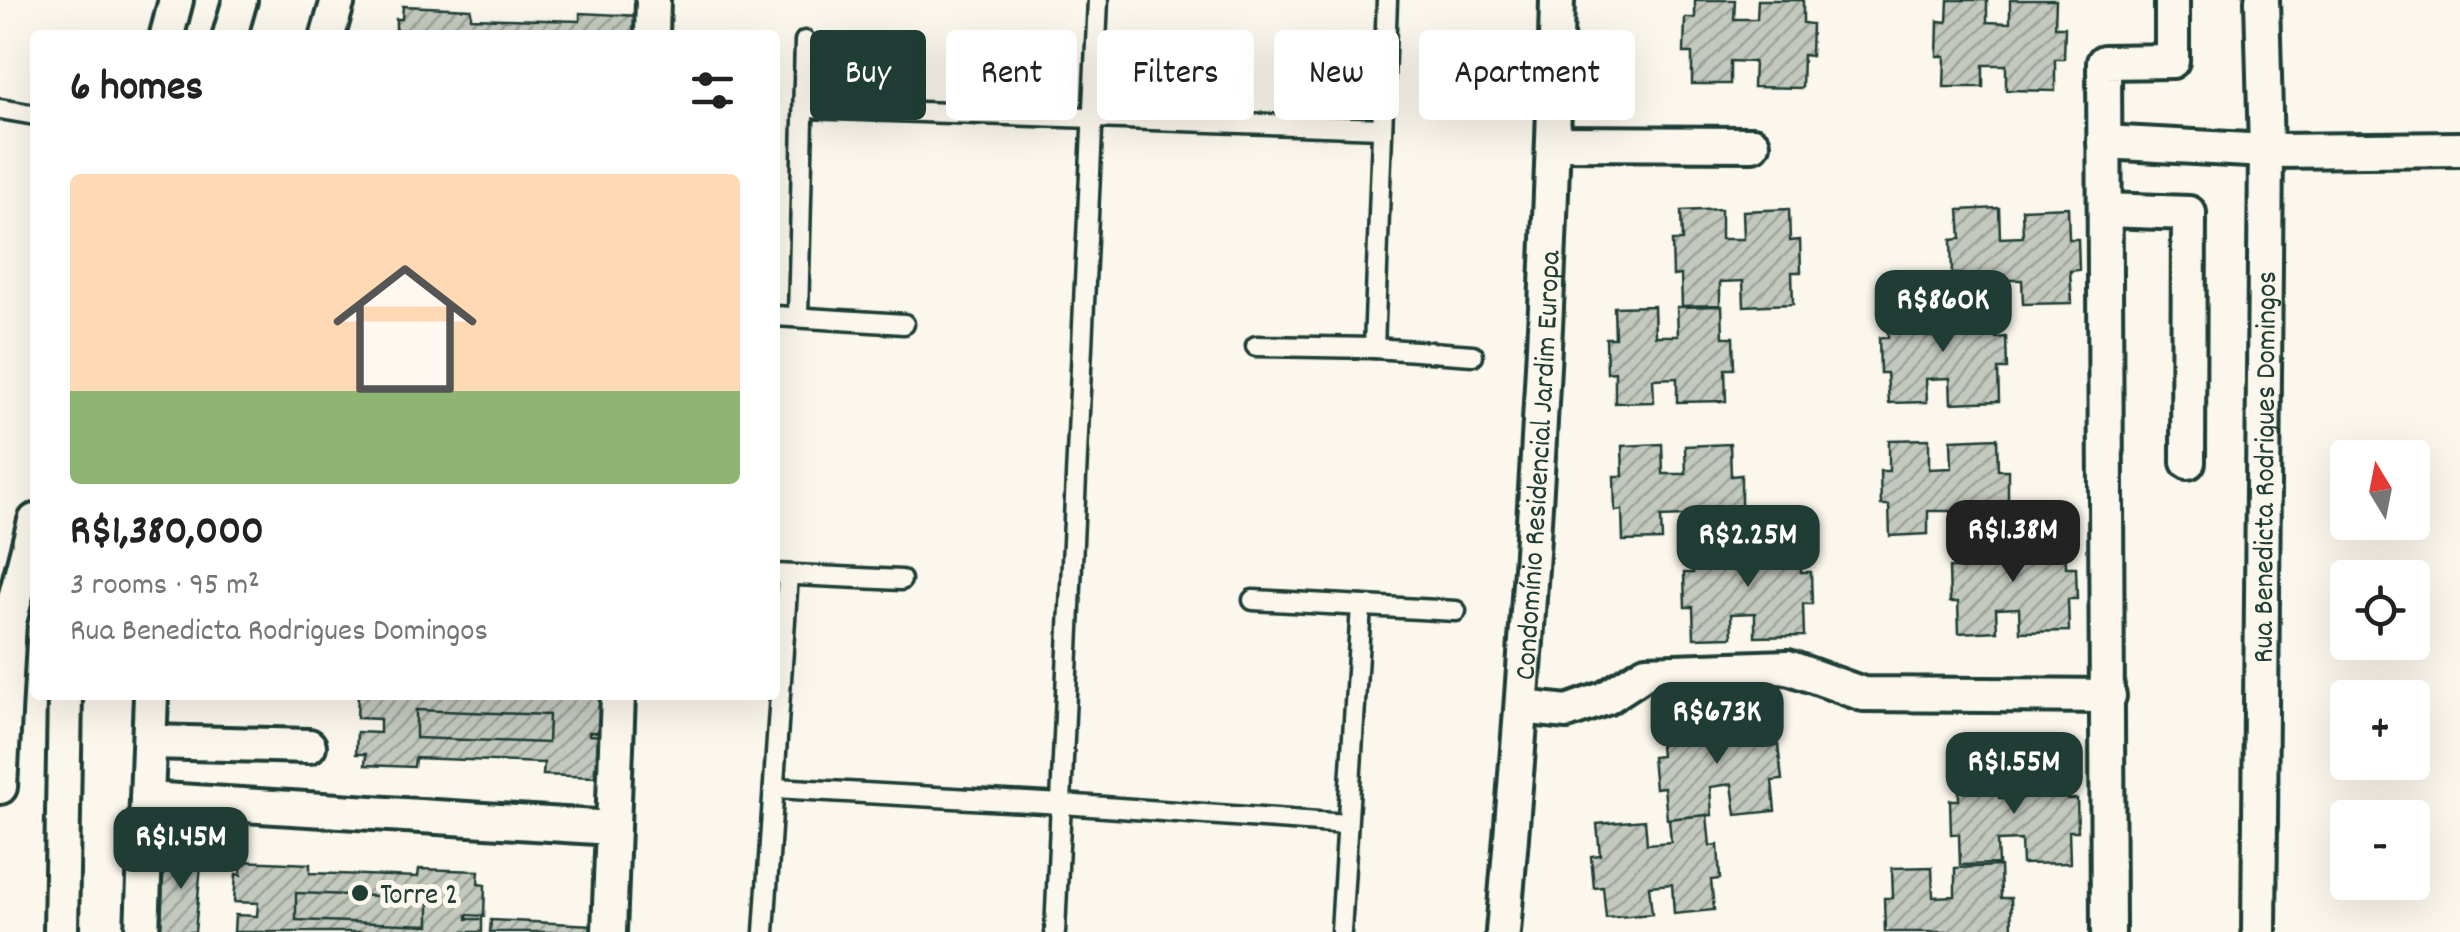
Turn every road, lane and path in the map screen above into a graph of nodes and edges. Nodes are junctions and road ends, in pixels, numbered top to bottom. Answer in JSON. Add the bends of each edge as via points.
{"nodes":[{"id":1,"x":176,"y":0,"type":"edge"},
{"id":2,"x":240,"y":0,"type":"edge"},
{"id":3,"x":338,"y":0,"type":"edge"},
{"id":4,"x":653,"y":0,"type":"edge"},
{"id":5,"x":1098,"y":0,"type":"edge"},
{"id":6,"x":1387,"y":0,"type":"edge"},
{"id":7,"x":1557,"y":0,"type":"edge"},
{"id":8,"x":2172,"y":0,"type":"edge"},
{"id":9,"x":2262,"y":0,"type":"edge"},
{"id":10,"x":167,"y":30,"type":"edge"},
{"id":11,"x":231,"y":30,"type":"edge"},
{"id":12,"x":329,"y":30,"type":"edge"},
{"id":13,"x":652,"y":30,"type":"edge"},
{"id":14,"x":805,"y":41,"type":"dead end"},
{"id":15,"x":0,"y":108,"type":"edge"},
{"id":16,"x":805,"y":108,"type":"junction"},
{"id":17,"x":30,"y":114,"type":"edge"},
{"id":18,"x":1094,"y":117,"type":"junction"},
{"id":19,"x":1382,"y":128,"type":"junction"},
{"id":20,"x":2104,"y":142,"type":"junction"},
{"id":21,"x":1554,"y":144,"type":"junction"},
{"id":22,"x":1753,"y":144,"type":"dead end"},
{"id":23,"x":2460,"y":149,"type":"edge"},
{"id":24,"x":2266,"y":150,"type":"junction"},
{"id":25,"x":2104,"y":210,"type":"junction"},
{"id":26,"x":780,"y":316,"type":"edge"},
{"id":27,"x":798,"y":316,"type":"junction"},
{"id":28,"x":904,"y":324,"type":"dead end"},
{"id":29,"x":1256,"y":346,"type":"dead end"},
{"id":30,"x":1374,"y":348,"type":"junction"},
{"id":31,"x":1473,"y":355,"type":"dead end"},
{"id":32,"x":2188,"y":462,"type":"dead end"},
{"id":33,"x":30,"y":540,"type":"edge"},
{"id":34,"x":781,"y":575,"type":"edge"},
{"id":35,"x":901,"y":580,"type":"dead end"},
{"id":36,"x":1253,"y":600,"type":"dead end"},
{"id":37,"x":1362,"y":606,"type":"junction"},
{"id":38,"x":780,"y":610,"type":"edge"},
{"id":39,"x":1456,"y":612,"type":"dead end"},
{"id":40,"x":2109,"y":696,"type":"junction"},
{"id":41,"x":65,"y":700,"type":"edge"},
{"id":42,"x":151,"y":700,"type":"edge"},
{"id":43,"x":618,"y":700,"type":"edge"},
{"id":44,"x":777,"y":700,"type":"edge"},
{"id":45,"x":1522,"y":707,"type":"junction"},
{"id":46,"x":150,"y":742,"type":"junction"},
{"id":47,"x":309,"y":746,"type":"dead end"},
{"id":48,"x":0,"y":787,"type":"edge"},
{"id":49,"x":775,"y":788,"type":"junction"},
{"id":50,"x":147,"y":800,"type":"junction"},
{"id":51,"x":1062,"y":804,"type":"junction"},
{"id":52,"x":1347,"y":824,"type":"junction"},
{"id":53,"x":612,"y":828,"type":"junction"},
{"id":54,"x":61,"y":932,"type":"edge"},
{"id":55,"x":142,"y":932,"type":"edge"},
{"id":56,"x":608,"y":932,"type":"edge"},
{"id":57,"x":764,"y":932,"type":"edge"},
{"id":58,"x":1055,"y":932,"type":"edge"},
{"id":59,"x":1342,"y":932,"type":"edge"},
{"id":60,"x":1503,"y":932,"type":"edge"},
{"id":61,"x":2108,"y":932,"type":"edge"},
{"id":62,"x":2260,"y":932,"type":"edge"}],
"edges":[{"from":1,"to":10,"type":"street"},
{"from":2,"to":11,"type":"street"},
{"from":3,"to":12,"type":"street"},
{"from":4,"to":13,"type":"street"},
{"from":5,"to":18,"type":"lane"},
{"from":6,"to":19,"type":"lane"},
{"from":7,"to":21,"type":"street","name":"Condomínio Residencial Jardim Europa"},
{"from":8,"to":20,"type":"street","via":[[2172,61],[2104,62]]},
{"from":9,"to":24,"type":"street","name":"Rua Benedicta Rodrigues Domingos"},
{"from":14,"to":16,"type":"lane"},
{"from":15,"to":17,"type":"lane"},
{"from":16,"to":18,"type":"lane"},
{"from":16,"to":27,"type":"lane"},
{"from":18,"to":19,"type":"lane"},
{"from":18,"to":51,"type":"lane"},
{"from":19,"to":30,"type":"lane"},
{"from":20,"to":24,"type":"street"},
{"from":20,"to":25,"type":"street"},
{"from":21,"to":22,"type":"street"},
{"from":21,"to":45,"type":"street","name":"Condomínio Residencial Jardim Europa"},
{"from":23,"to":24,"type":"street"},
{"from":24,"to":62,"type":"street","name":"Rua Benedicta Rodrigues Domingos"},
{"from":25,"to":32,"type":"street","via":[[2189,213]]},
{"from":25,"to":40,"type":"street"},
{"from":26,"to":27,"type":"lane"},
{"from":27,"to":28,"type":"lane"},
{"from":29,"to":30,"type":"lane"},
{"from":30,"to":31,"type":"lane"},
{"from":33,"to":48,"type":"street","via":[[9,622]]},
{"from":34,"to":35,"type":"lane"},
{"from":34,"to":38,"type":"lane"},
{"from":36,"to":37,"type":"lane"},
{"from":37,"to":39,"type":"lane"},
{"from":37,"to":52,"type":"lane"},
{"from":40,"to":45,"type":"street","via":[[1863,694],[1788,666],[1646,672],[1606,698],[1567,712]]},
{"from":40,"to":61,"type":"street"},
{"from":41,"to":54,"type":"street"},
{"from":42,"to":46,"type":"street"},
{"from":43,"to":53,"type":"street"},
{"from":44,"to":49,"type":"lane"},
{"from":45,"to":60,"type":"street","name":"Condomínio Residencial Jardim Europa"},
{"from":46,"to":47,"type":"street"},
{"from":46,"to":50,"type":"street"},
{"from":49,"to":51,"type":"lane"},
{"from":49,"to":57,"type":"lane"},
{"from":50,"to":53,"type":"street"},
{"from":50,"to":55,"type":"street"},
{"from":51,"to":52,"type":"lane"},
{"from":51,"to":58,"type":"lane"},
{"from":52,"to":59,"type":"lane"},
{"from":53,"to":56,"type":"street"}]}
